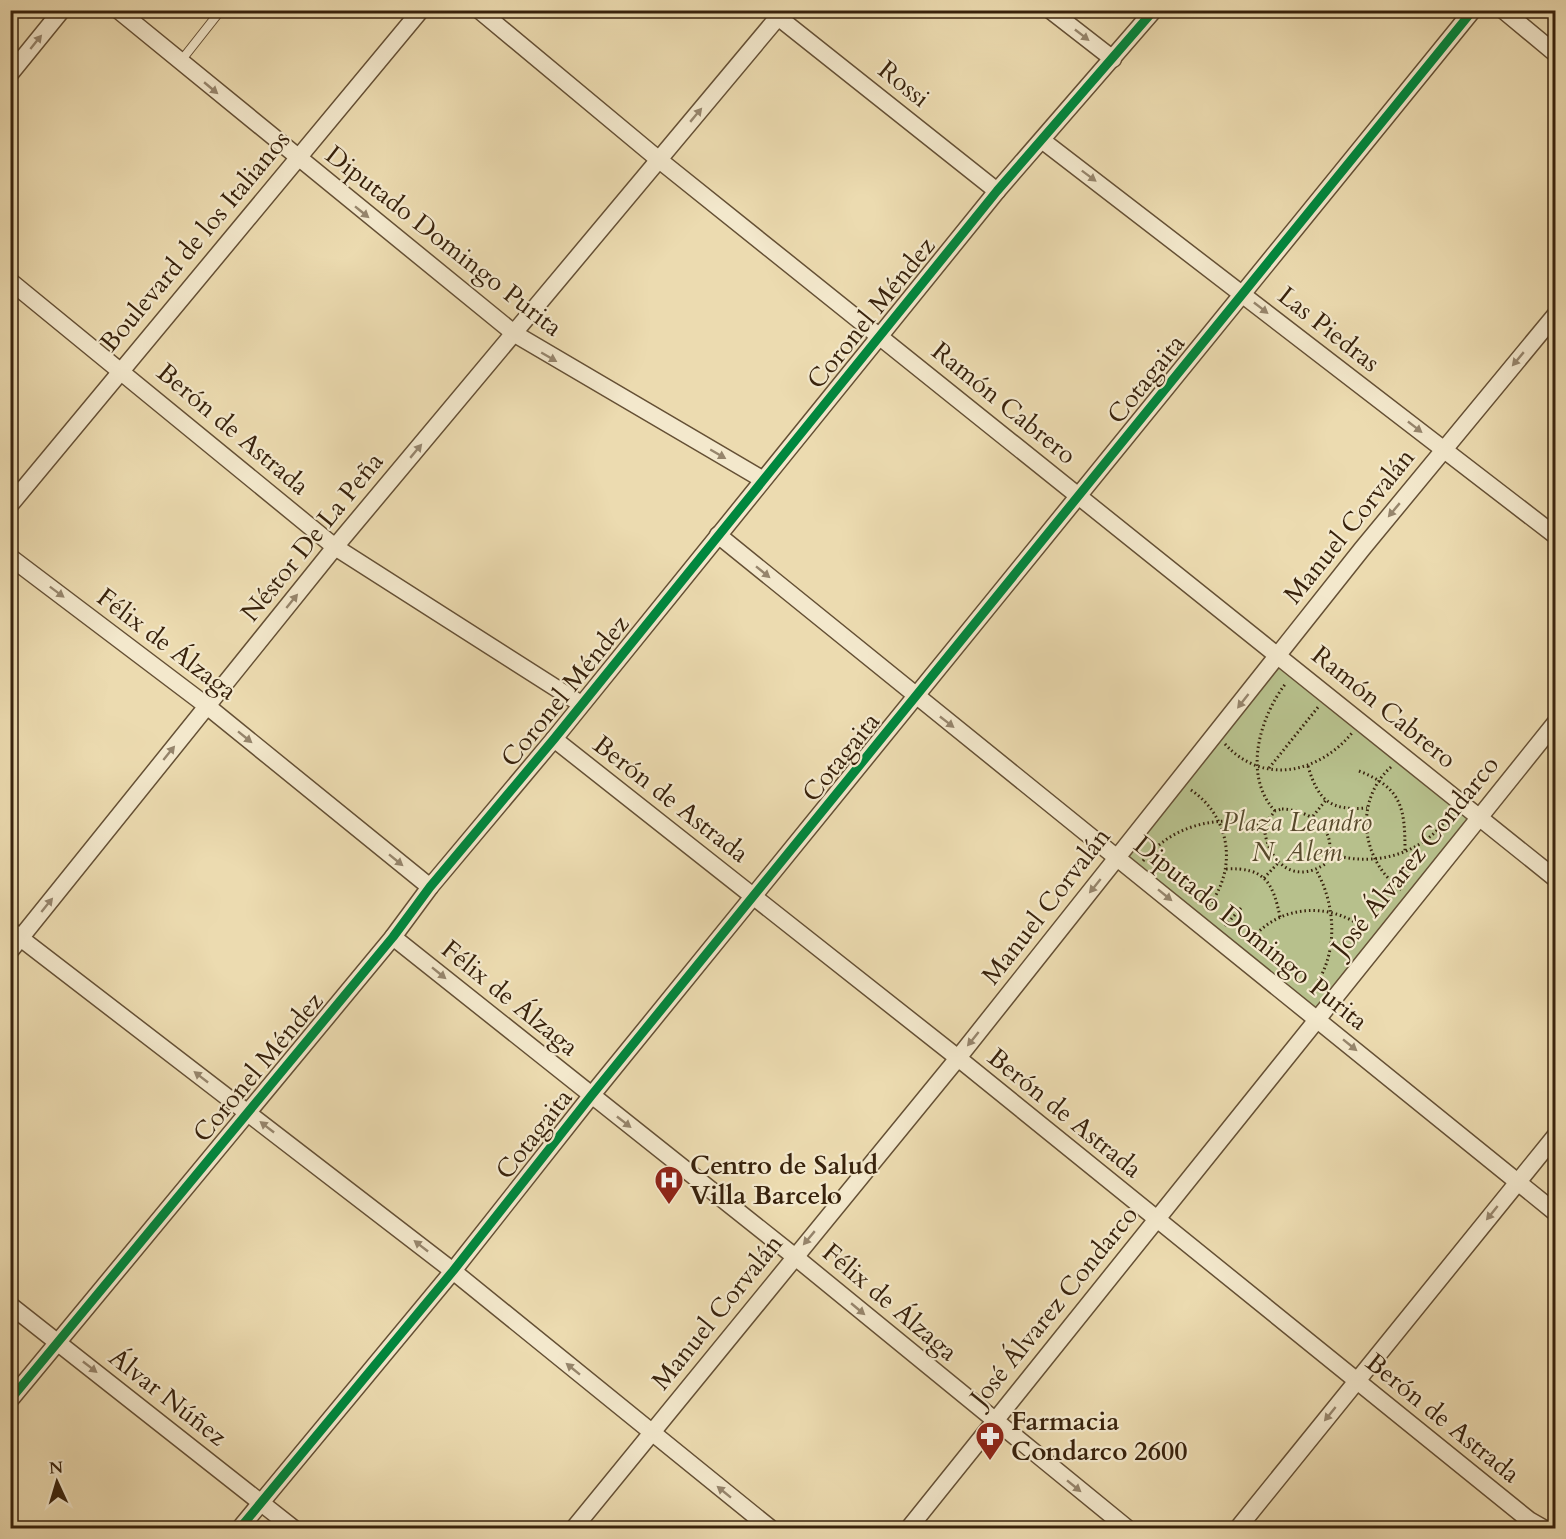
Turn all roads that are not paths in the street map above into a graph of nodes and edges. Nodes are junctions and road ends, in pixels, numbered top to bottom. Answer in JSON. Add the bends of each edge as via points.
{"nodes":[{"id":1,"x":62,"y":10,"type":"edge"},
{"id":2,"x":118,"y":10,"type":"edge"},
{"id":3,"x":221,"y":10,"type":"edge"},
{"id":4,"x":421,"y":10,"type":"edge"},
{"id":5,"x":478,"y":10,"type":"edge"},
{"id":6,"x":1050,"y":10,"type":"edge"},
{"id":7,"x":1154,"y":10,"type":"edge"},
{"id":8,"x":1473,"y":10,"type":"edge"},
{"id":9,"x":1503,"y":10,"type":"edge"},
{"id":10,"x":781,"y":14,"type":"edge"},
{"id":11,"x":1556,"y":54,"type":"edge"},
{"id":12,"x":1113,"y":59,"type":"junction"},
{"id":13,"x":180,"y":62,"type":"junction"},
{"id":14,"x":10,"y":74,"type":"edge"},
{"id":15,"x":1043,"y":141,"type":"junction"},
{"id":16,"x":297,"y":159,"type":"junction"},
{"id":17,"x":658,"y":159,"type":"junction"},
{"id":18,"x":997,"y":191,"type":"junction"},
{"id":19,"x":10,"y":281,"type":"edge"},
{"id":20,"x":1241,"y":293,"type":"junction"},
{"id":21,"x":1556,"y":314,"type":"edge"},
{"id":22,"x":515,"y":334,"type":"junction"},
{"id":23,"x":880,"y":335,"type":"junction"},
{"id":24,"x":121,"y":370,"type":"junction"},
{"id":25,"x":1444,"y":450,"type":"junction"},
{"id":26,"x":762,"y":478,"type":"junction"},
{"id":27,"x":1078,"y":496,"type":"junction"},
{"id":28,"x":10,"y":505,"type":"edge"},
{"id":29,"x":718,"y":535,"type":"junction"},
{"id":30,"x":1556,"y":536,"type":"edge"},
{"id":31,"x":335,"y":547,"type":"junction"},
{"id":32,"x":10,"y":557,"type":"edge"},
{"id":33,"x":1279,"y":655,"type":"junction"},
{"id":34,"x":915,"y":698,"type":"junction"},
{"id":35,"x":581,"y":704,"type":"junction"},
{"id":36,"x":207,"y":706,"type":"junction"},
{"id":37,"x":1556,"y":722,"type":"edge"},
{"id":38,"x":554,"y":739,"type":"junction"},
{"id":39,"x":1480,"y":819,"type":"junction"},
{"id":40,"x":1118,"y":857,"type":"junction"},
{"id":41,"x":1556,"y":879,"type":"edge"},
{"id":42,"x":430,"y":887,"type":"junction"},
{"id":43,"x":754,"y":898,"type":"junction"},
{"id":44,"x":393,"y":937,"type":"junction"},
{"id":45,"x":14,"y":940,"type":"edge"},
{"id":46,"x":1316,"y":1017,"type":"junction"},
{"id":47,"x":958,"y":1058,"type":"junction"},
{"id":48,"x":591,"y":1096,"type":"junction"},
{"id":49,"x":248,"y":1113,"type":"junction"},
{"id":50,"x":1556,"y":1135,"type":"edge"},
{"id":51,"x":1518,"y":1182,"type":"junction"},
{"id":52,"x":1556,"y":1213,"type":"edge"},
{"id":53,"x":1157,"y":1221,"type":"junction"},
{"id":54,"x":794,"y":1256,"type":"junction"},
{"id":55,"x":453,"y":1271,"type":"junction"},
{"id":56,"x":10,"y":1305,"type":"edge"},
{"id":57,"x":57,"y":1341,"type":"junction"},
{"id":58,"x":1356,"y":1381,"type":"junction"},
{"id":59,"x":10,"y":1400,"type":"edge"},
{"id":60,"x":993,"y":1421,"type":"junction"},
{"id":61,"x":652,"y":1434,"type":"junction"},
{"id":62,"x":260,"y":1503,"type":"junction"},
{"id":63,"x":240,"y":1528,"type":"edge"},
{"id":64,"x":293,"y":1528,"type":"edge"},
{"id":65,"x":574,"y":1528,"type":"edge"},
{"id":66,"x":770,"y":1528,"type":"edge"},
{"id":67,"x":909,"y":1528,"type":"edge"},
{"id":68,"x":1127,"y":1528,"type":"edge"},
{"id":69,"x":1238,"y":1528,"type":"edge"},
{"id":70,"x":1543,"y":1528,"type":"edge"}],
"edges":[{"from":14,"to":1,"type":"street","one_way":true},
{"from":2,"to":13,"type":"street","name":"Diputado Domingo Purita"},
{"from":3,"to":13,"type":"lane"},
{"from":4,"to":16,"type":"street","name":"Boulevard de los Italianos"},
{"from":5,"to":17,"type":"street","name":"Ramón Cabrero"},
{"from":6,"to":12,"type":"street","one_way":true},
{"from":7,"to":12,"type":"street","name":"Coronel Méndez"},
{"from":8,"to":20,"type":"street","name":"Cotagaita"},
{"from":9,"to":11,"type":"street"},
{"from":17,"to":10,"type":"street","name":"Néstor De La Peña","one_way":true},
{"from":10,"to":18,"type":"street","name":"Rossi"},
{"from":12,"to":15,"type":"street","name":"Coronel Méndez"},
{"from":13,"to":16,"type":"street","name":"Diputado Domingo Purita","one_way":true},
{"from":15,"to":18,"type":"street","name":"Coronel Méndez"},
{"from":15,"to":20,"type":"street","name":"Las Piedras","one_way":true},
{"from":16,"to":22,"type":"street","name":"Diputado Domingo Purita","one_way":true},
{"from":16,"to":24,"type":"street","name":"Boulevard de los Italianos"},
{"from":17,"to":22,"type":"street","name":"Néstor De La Peña"},
{"from":17,"to":23,"type":"street","name":"Ramón Cabrero"},
{"from":18,"to":23,"type":"street","name":"Coronel Méndez"},
{"from":19,"to":24,"type":"street","name":"Berón de Astrada"},
{"from":20,"to":25,"type":"street","name":"Las Piedras","one_way":true},
{"from":20,"to":27,"type":"street","name":"Cotagaita"},
{"from":21,"to":25,"type":"street","name":"Manuel Corvalán","one_way":true},
{"from":22,"to":26,"type":"street","name":"Diputado Domingo Purita","one_way":true},
{"from":31,"to":22,"type":"street","name":"Néstor De La Peña","one_way":true},
{"from":23,"to":26,"type":"street","name":"Coronel Méndez"},
{"from":23,"to":27,"type":"street","name":"Ramón Cabrero"},
{"from":24,"to":28,"type":"street","name":"Boulevard de los Italianos"},
{"from":24,"to":31,"type":"street","name":"Berón de Astrada"},
{"from":25,"to":30,"type":"street","name":"Las Piedras"},
{"from":25,"to":33,"type":"street","name":"Manuel Corvalán","one_way":true},
{"from":26,"to":29,"type":"street","name":"Coronel Méndez"},
{"from":27,"to":33,"type":"street","name":"Ramón Cabrero"},
{"from":27,"to":34,"type":"street","name":"Cotagaita"},
{"from":29,"to":34,"type":"street","name":"Diputado Domingo Purita","one_way":true},
{"from":29,"to":35,"type":"street","name":"Coronel Méndez"},
{"from":31,"to":35,"type":"street","name":"Berón de Astrada"},
{"from":36,"to":31,"type":"street","name":"Néstor De La Peña","one_way":true},
{"from":32,"to":36,"type":"street","name":"Félix de Álzaga","one_way":true},
{"from":33,"to":39,"type":"street","name":"Ramón Cabrero"},
{"from":33,"to":40,"type":"street","name":"Manuel Corvalán","one_way":true},
{"from":34,"to":40,"type":"street","name":"Diputado Domingo Purita","one_way":true},
{"from":34,"to":43,"type":"street","name":"Cotagaita"},
{"from":35,"to":38,"type":"street","name":"Coronel Méndez"},
{"from":36,"to":42,"type":"street","name":"Félix de Álzaga","one_way":true},
{"from":45,"to":36,"type":"street","name":"Néstor De La Peña","one_way":true},
{"from":37,"to":39,"type":"street","name":"José Álvarez Condarco"},
{"from":38,"to":42,"type":"street","name":"Coronel Méndez"},
{"from":38,"to":43,"type":"street","name":"Berón de Astrada"},
{"from":39,"to":41,"type":"street","name":"Ramón Cabrero"},
{"from":39,"to":46,"type":"street","name":"José Álvarez Condarco"},
{"from":40,"to":46,"type":"street","name":"Diputado Domingo Purita","one_way":true},
{"from":40,"to":47,"type":"street","name":"Manuel Corvalán","one_way":true},
{"from":42,"to":44,"type":"street","name":"Coronel Méndez"},
{"from":43,"to":47,"type":"street","name":"Berón de Astrada"},
{"from":43,"to":48,"type":"street","name":"Cotagaita"},
{"from":44,"to":48,"type":"street","name":"Félix de Álzaga","one_way":true},
{"from":44,"to":49,"type":"street","name":"Coronel Méndez"},
{"from":49,"to":45,"type":"street","one_way":true},
{"from":46,"to":51,"type":"street","name":"Diputado Domingo Purita","one_way":true},
{"from":46,"to":53,"type":"street","name":"José Álvarez Condarco"},
{"from":47,"to":53,"type":"street","name":"Berón de Astrada"},
{"from":47,"to":54,"type":"street","name":"Manuel Corvalán","one_way":true},
{"from":48,"to":54,"type":"street","name":"Félix de Álzaga","one_way":true},
{"from":48,"to":55,"type":"street","name":"Cotagaita"},
{"from":55,"to":49,"type":"street","one_way":true},
{"from":49,"to":57,"type":"street","name":"Coronel Méndez"},
{"from":50,"to":51,"type":"street"},
{"from":51,"to":52,"type":"street","name":"Diputado Domingo Purita"},
{"from":51,"to":58,"type":"street","one_way":true},
{"from":53,"to":58,"type":"street","name":"Berón de Astrada"},
{"from":53,"to":60,"type":"street","name":"José Álvarez Condarco"},
{"from":54,"to":60,"type":"street","name":"Félix de Álzaga","one_way":true},
{"from":54,"to":61,"type":"street","name":"Manuel Corvalán"},
{"from":61,"to":55,"type":"street","one_way":true},
{"from":55,"to":62,"type":"street","name":"Cotagaita"},
{"from":56,"to":57,"type":"street","name":"Álvar Núñez"},
{"from":57,"to":59,"type":"street","name":"Coronel Méndez"},
{"from":57,"to":62,"type":"street","name":"Álvar Núñez","one_way":true},
{"from":58,"to":69,"type":"street","one_way":true},
{"from":58,"to":70,"type":"street","name":"Berón de Astrada"},
{"from":60,"to":67,"type":"street","name":"José Álvarez Condarco"},
{"from":60,"to":68,"type":"street","name":"Félix de Álzaga","one_way":true},
{"from":61,"to":65,"type":"street","name":"Manuel Corvalán"},
{"from":66,"to":61,"type":"street","one_way":true},
{"from":62,"to":63,"type":"street","name":"Cotagaita"},
{"from":62,"to":64,"type":"street","name":"Álvar Núñez"}]}
